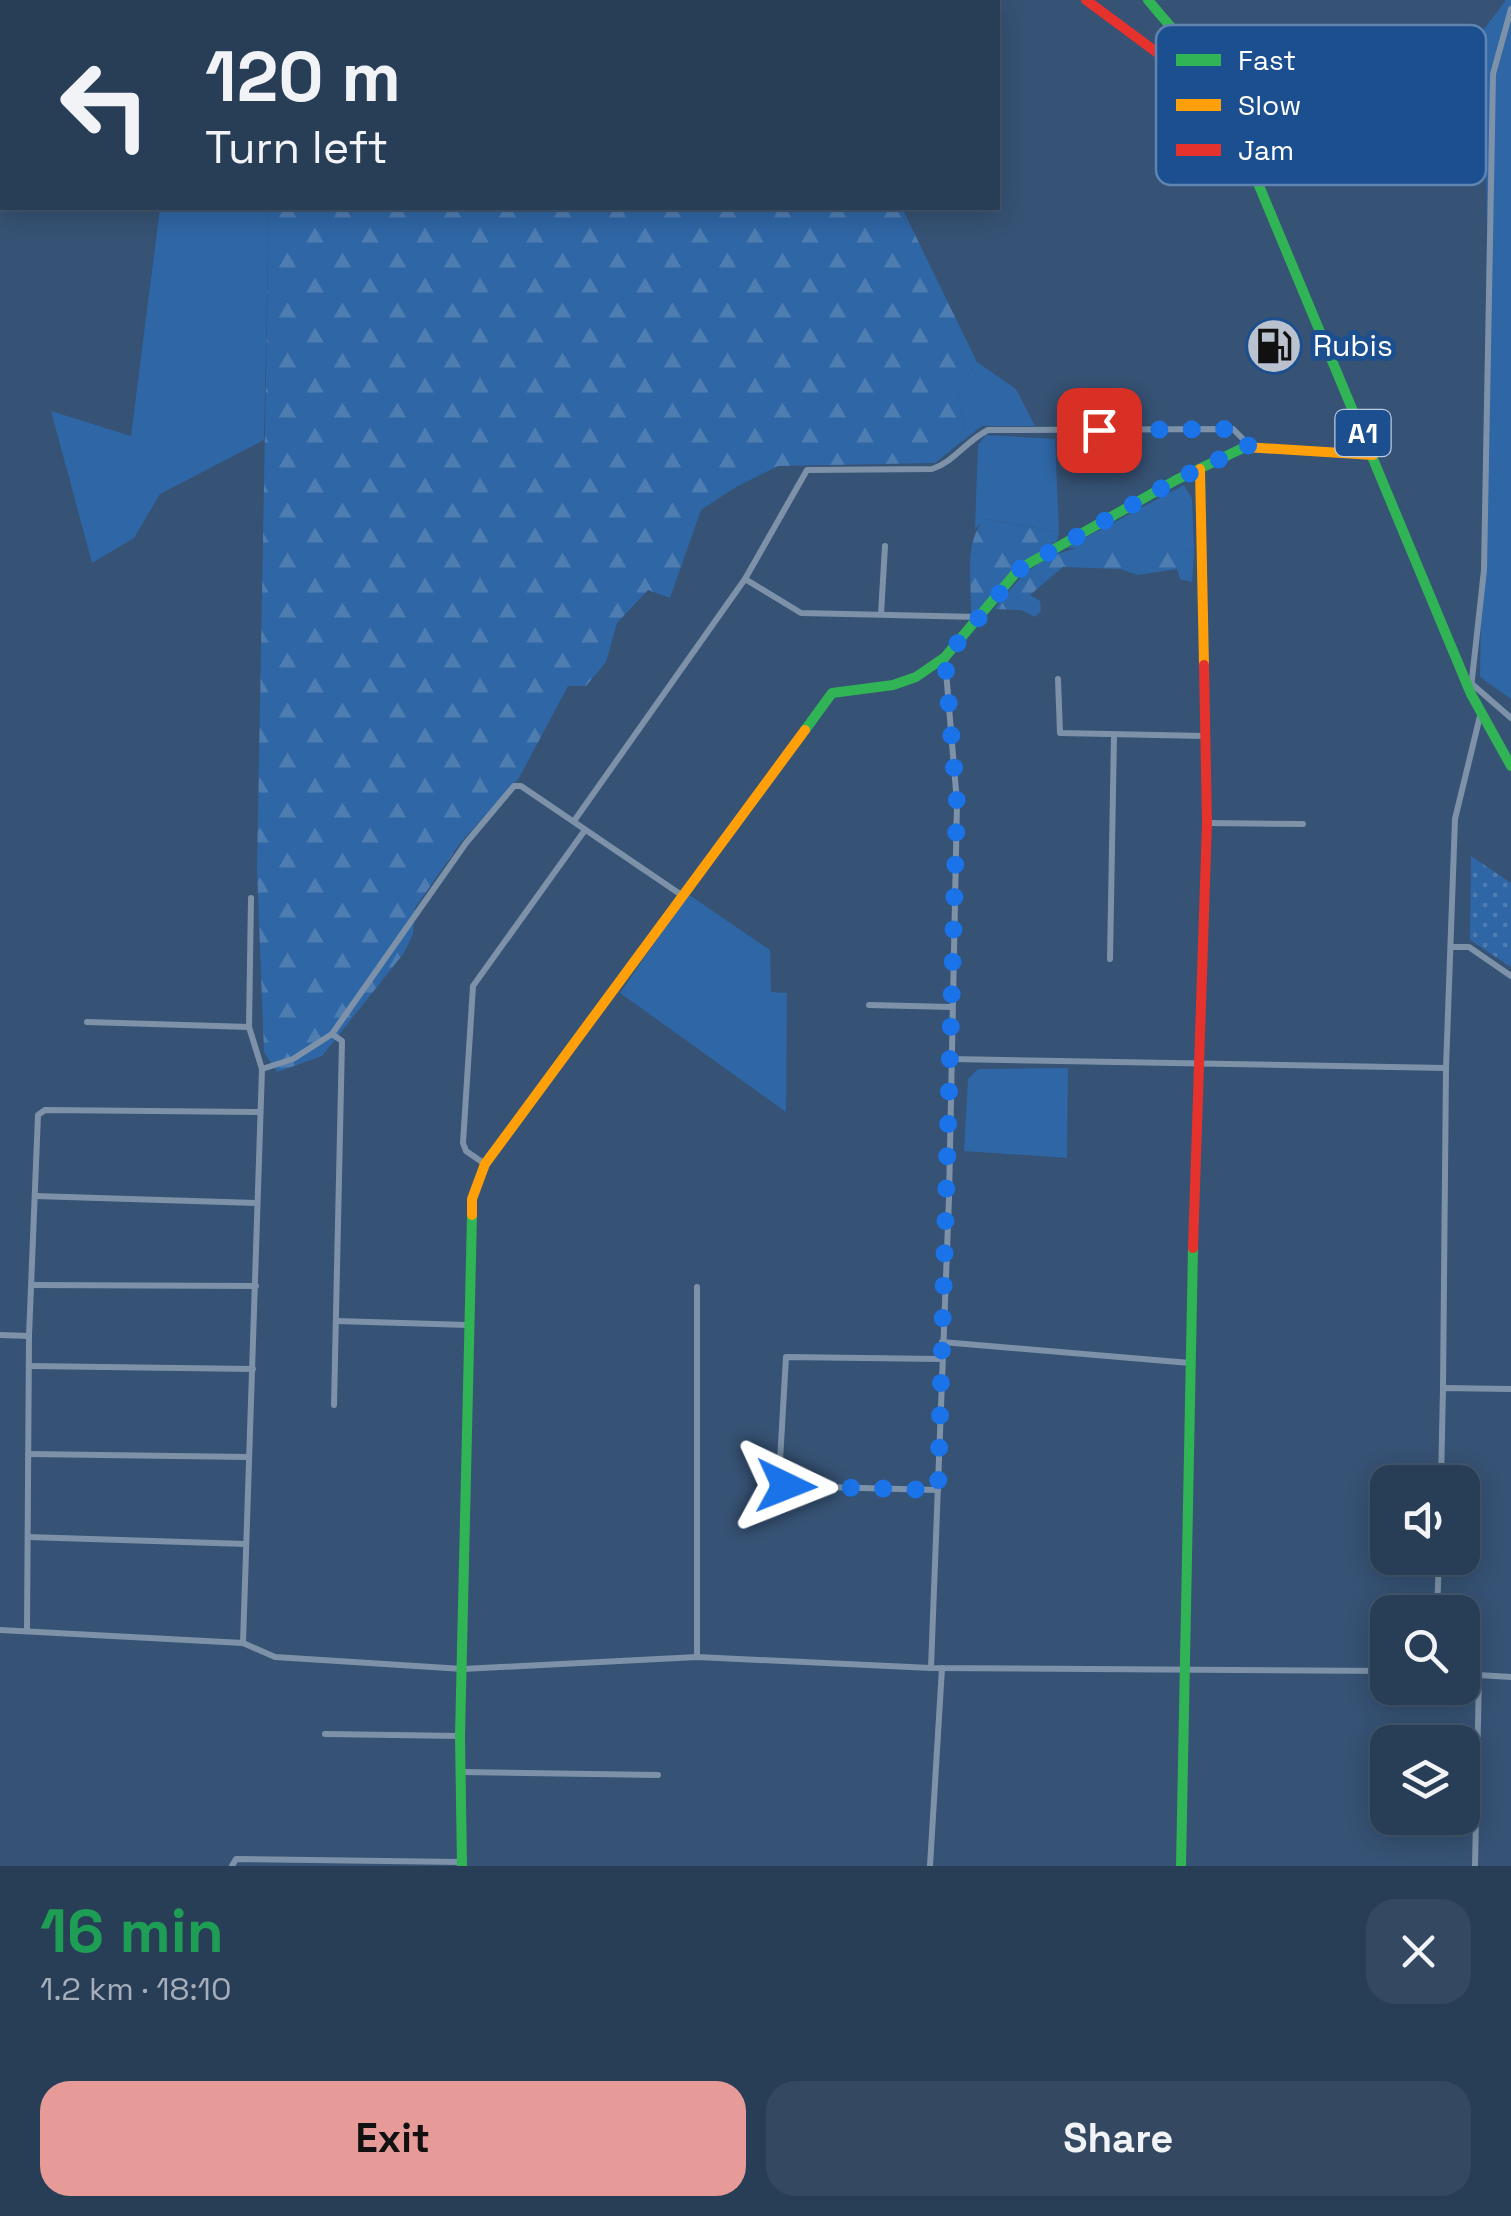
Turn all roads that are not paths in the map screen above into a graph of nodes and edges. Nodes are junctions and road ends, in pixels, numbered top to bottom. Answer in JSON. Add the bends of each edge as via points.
{"nodes":[{"id":1,"x":1086,"y":0,"type":"edge"},
{"id":2,"x":1148,"y":0,"type":"edge"},
{"id":3,"x":1511,"y":9,"type":"edge"},
{"id":4,"x":1169,"y":25,"type":"edge"},
{"id":5,"x":1156,"y":52,"type":"edge"},
{"id":6,"x":1260,"y":185,"type":"edge"},
{"id":7,"x":1249,"y":445,"type":"junction"},
{"id":8,"x":1372,"y":455,"type":"junction"},
{"id":9,"x":1200,"y":469,"type":"junction"},
{"id":10,"x":885,"y":546,"type":"dead end"},
{"id":11,"x":745,"y":579,"type":"junction"},
{"id":12,"x":882,"y":614,"type":"junction"},
{"id":13,"x":982,"y":617,"type":"junction"},
{"id":14,"x":945,"y":658,"type":"junction"},
{"id":15,"x":1058,"y":679,"type":"dead end"},
{"id":16,"x":1471,"y":688,"type":"junction"},
{"id":17,"x":1480,"y":715,"type":"junction"},
{"id":18,"x":1511,"y":718,"type":"edge"},
{"id":19,"x":1114,"y":735,"type":"junction"},
{"id":20,"x":1206,"y":736,"type":"junction"},
{"id":21,"x":1511,"y":766,"type":"edge"},
{"id":22,"x":574,"y":822,"type":"junction"},
{"id":23,"x":1207,"y":823,"type":"junction"},
{"id":24,"x":1303,"y":824,"type":"dead end"},
{"id":25,"x":586,"y":830,"type":"junction"},
{"id":26,"x":680,"y":894,"type":"junction"},
{"id":27,"x":251,"y":898,"type":"dead end"},
{"id":28,"x":1452,"y":947,"type":"junction"},
{"id":29,"x":1110,"y":959,"type":"dead end"},
{"id":30,"x":1511,"y":976,"type":"edge"},
{"id":31,"x":869,"y":1005,"type":"dead end"},
{"id":32,"x":952,"y":1007,"type":"junction"},
{"id":33,"x":87,"y":1022,"type":"dead end"},
{"id":34,"x":249,"y":1026,"type":"junction"},
{"id":35,"x":332,"y":1034,"type":"junction"},
{"id":36,"x":952,"y":1059,"type":"junction"},
{"id":37,"x":1196,"y":1062,"type":"junction"},
{"id":38,"x":1446,"y":1068,"type":"junction"},
{"id":39,"x":262,"y":1069,"type":"junction"},
{"id":40,"x":257,"y":1112,"type":"junction"},
{"id":41,"x":485,"y":1164,"type":"junction"},
{"id":42,"x":35,"y":1196,"type":"junction"},
{"id":43,"x":257,"y":1204,"type":"junction"},
{"id":44,"x":31,"y":1285,"type":"junction"},
{"id":45,"x":256,"y":1286,"type":"junction"},
{"id":46,"x":697,"y":1287,"type":"dead end"},
{"id":47,"x":336,"y":1321,"type":"junction"},
{"id":48,"x":470,"y":1325,"type":"junction"},
{"id":49,"x":0,"y":1336,"type":"edge"},
{"id":50,"x":29,"y":1336,"type":"junction"},
{"id":51,"x":942,"y":1342,"type":"junction"},
{"id":52,"x":940,"y":1359,"type":"junction"},
{"id":53,"x":1190,"y":1364,"type":"junction"},
{"id":54,"x":28,"y":1366,"type":"junction"},
{"id":55,"x":253,"y":1369,"type":"junction"},
{"id":56,"x":1444,"y":1388,"type":"junction"},
{"id":57,"x":1511,"y":1389,"type":"edge"},
{"id":58,"x":334,"y":1405,"type":"dead end"},
{"id":59,"x":28,"y":1454,"type":"junction"},
{"id":60,"x":248,"y":1457,"type":"junction"},
{"id":61,"x":1442,"y":1465,"type":"edge"},
{"id":62,"x":938,"y":1490,"type":"junction"},
{"id":63,"x":28,"y":1537,"type":"junction"},
{"id":64,"x":246,"y":1544,"type":"junction"},
{"id":65,"x":0,"y":1630,"type":"edge"},
{"id":66,"x":27,"y":1630,"type":"junction"},
{"id":67,"x":243,"y":1643,"type":"junction"},
{"id":68,"x":697,"y":1657,"type":"junction"},
{"id":69,"x":931,"y":1668,"type":"junction"},
{"id":70,"x":942,"y":1668,"type":"junction"},
{"id":71,"x":463,"y":1669,"type":"junction"},
{"id":72,"x":1186,"y":1670,"type":"junction"},
{"id":73,"x":1370,"y":1671,"type":"edge"},
{"id":74,"x":1480,"y":1676,"type":"edge"},
{"id":75,"x":1511,"y":1677,"type":"edge"},
{"id":76,"x":1478,"y":1705,"type":"edge"},
{"id":77,"x":325,"y":1734,"type":"dead end"},
{"id":78,"x":460,"y":1736,"type":"junction"},
{"id":79,"x":460,"y":1772,"type":"junction"},
{"id":80,"x":658,"y":1775,"type":"dead end"},
{"id":81,"x":462,"y":1864,"type":"edge"},
{"id":82,"x":232,"y":1866,"type":"edge"},
{"id":83,"x":930,"y":1866,"type":"edge"},
{"id":84,"x":1181,"y":1866,"type":"edge"},
{"id":85,"x":1475,"y":1866,"type":"edge"}],
"edges":[{"from":1,"to":5,"type":"main road","number":"A1"},
{"from":2,"to":4,"type":"main road","number":"A1"},
{"from":3,"to":16,"type":"street","via":[[1493,74],[1484,570]]},
{"from":6,"to":8,"type":"main road","number":"A1"},
{"from":7,"to":8,"type":"main road"},
{"from":7,"to":9,"type":"main road"},
{"from":7,"to":11,"type":"street","via":[[1233,429],[988,430],[932,469],[806,470]]},
{"from":8,"to":16,"type":"main road","number":"A1"},
{"from":9,"to":13,"type":"main road","via":[[1028,564]]},
{"from":9,"to":20,"type":"main road"},
{"from":10,"to":12,"type":"street"},
{"from":11,"to":12,"type":"street","via":[[796,612]]},
{"from":11,"to":22,"type":"street"},
{"from":12,"to":13,"type":"street"},
{"from":13,"to":14,"type":"main road"},
{"from":14,"to":26,"type":"main road","via":[[905,682],[832,693]]},
{"from":14,"to":32,"type":"street","via":[[957,803]]},
{"from":15,"to":19,"type":"street","via":[[1060,733]]},
{"from":16,"to":17,"type":"main road","number":"A1"},
{"from":16,"to":18,"type":"street"},
{"from":17,"to":21,"type":"main road","number":"A1"},
{"from":17,"to":28,"type":"street","via":[[1455,819]]},
{"from":19,"to":20,"type":"street"},
{"from":19,"to":29,"type":"street"},
{"from":20,"to":23,"type":"main road"},
{"from":22,"to":25,"type":"street"},
{"from":22,"to":35,"type":"street","via":[[514,786]]},
{"from":23,"to":24,"type":"street"},
{"from":23,"to":37,"type":"main road"},
{"from":25,"to":26,"type":"street"},
{"from":25,"to":41,"type":"street","via":[[473,986],[463,1143]]},
{"from":26,"to":41,"type":"main road"},
{"from":27,"to":34,"type":"street"},
{"from":28,"to":30,"type":"street","via":[[1469,947]]},
{"from":28,"to":38,"type":"street"},
{"from":31,"to":32,"type":"street"},
{"from":32,"to":36,"type":"street"},
{"from":33,"to":34,"type":"street"},
{"from":34,"to":39,"type":"street"},
{"from":35,"to":39,"type":"street"},
{"from":35,"to":47,"type":"street","via":[[342,1042]]},
{"from":36,"to":37,"type":"street"},
{"from":36,"to":51,"type":"street"},
{"from":37,"to":38,"type":"street"},
{"from":37,"to":53,"type":"main road"},
{"from":38,"to":56,"type":"street"},
{"from":39,"to":40,"type":"street"},
{"from":40,"to":42,"type":"street","via":[[44,1110],[38,1115]]},
{"from":40,"to":43,"type":"street"},
{"from":41,"to":48,"type":"main road","via":[[472,1192]]},
{"from":42,"to":43,"type":"street"},
{"from":42,"to":44,"type":"street"},
{"from":43,"to":45,"type":"street"},
{"from":44,"to":45,"type":"street"},
{"from":44,"to":50,"type":"street"},
{"from":45,"to":55,"type":"street"},
{"from":46,"to":68,"type":"street"},
{"from":47,"to":48,"type":"street"},
{"from":47,"to":58,"type":"street"},
{"from":48,"to":71,"type":"main road"},
{"from":49,"to":50,"type":"street"},
{"from":50,"to":54,"type":"street"},
{"from":51,"to":52,"type":"street"},
{"from":51,"to":53,"type":"street"},
{"from":52,"to":62,"type":"street"},
{"from":52,"to":62,"type":"street","via":[[786,1358],[778,1478],[786,1486]]},
{"from":53,"to":72,"type":"main road"},
{"from":54,"to":55,"type":"street"},
{"from":54,"to":59,"type":"street"},
{"from":55,"to":60,"type":"street"},
{"from":56,"to":57,"type":"street"},
{"from":56,"to":61,"type":"street"},
{"from":59,"to":60,"type":"street"},
{"from":59,"to":63,"type":"street"},
{"from":60,"to":64,"type":"street"},
{"from":62,"to":69,"type":"street"},
{"from":63,"to":64,"type":"street"},
{"from":63,"to":66,"type":"street"},
{"from":64,"to":67,"type":"street"},
{"from":65,"to":66,"type":"street"},
{"from":66,"to":67,"type":"street"},
{"from":67,"to":71,"type":"street","via":[[275,1657]]},
{"from":68,"to":69,"type":"street"},
{"from":68,"to":71,"type":"street"},
{"from":69,"to":70,"type":"street"},
{"from":70,"to":72,"type":"street"},
{"from":70,"to":83,"type":"street"},
{"from":71,"to":78,"type":"main road"},
{"from":72,"to":73,"type":"street"},
{"from":72,"to":84,"type":"main road"},
{"from":74,"to":75,"type":"street"},
{"from":76,"to":85,"type":"street"},
{"from":77,"to":78,"type":"street"},
{"from":78,"to":79,"type":"main road"},
{"from":79,"to":80,"type":"street"},
{"from":79,"to":81,"type":"main road"},
{"from":81,"to":82,"type":"street","via":[[236,1858]]}]}
